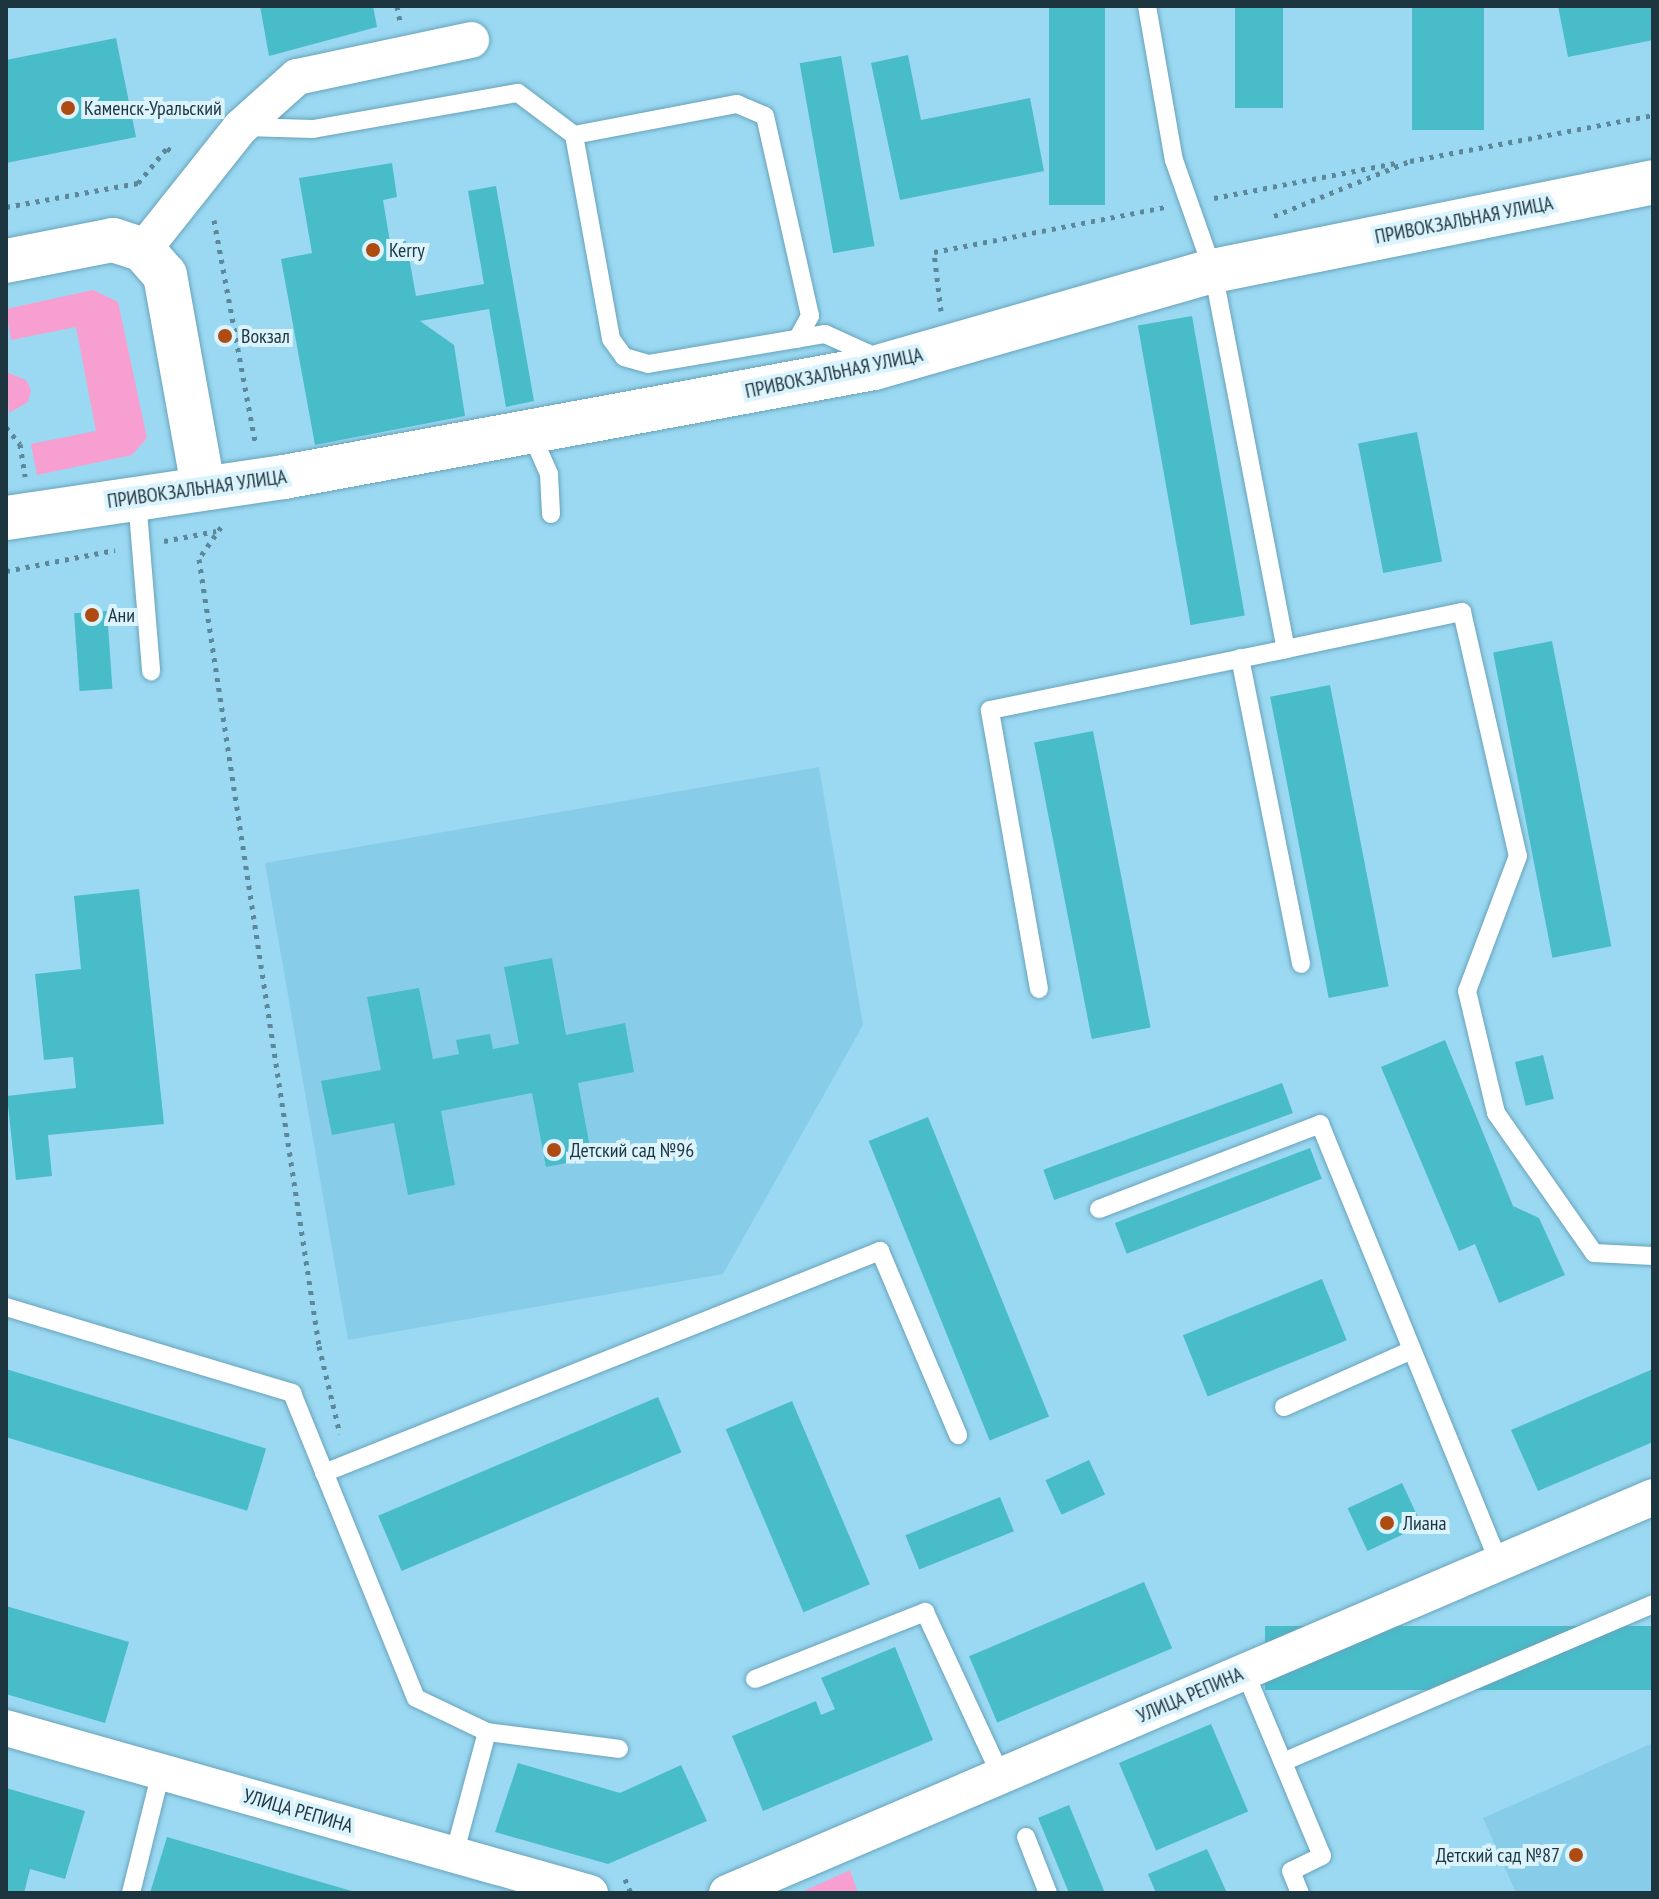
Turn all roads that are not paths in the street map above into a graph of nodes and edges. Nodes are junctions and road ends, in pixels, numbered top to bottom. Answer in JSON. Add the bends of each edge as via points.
{"nodes":[{"id":1,"x":1147,"y":6,"type":"edge"},
{"id":2,"x":471,"y":40,"type":"dead end"},
{"id":3,"x":241,"y":127,"type":"junction"},
{"id":4,"x":574,"y":135,"type":"junction"},
{"id":5,"x":1653,"y":182,"type":"edge"},
{"id":6,"x":143,"y":250,"type":"junction"},
{"id":7,"x":6,"y":261,"type":"edge"},
{"id":8,"x":1213,"y":271,"type":"junction"},
{"id":9,"x":797,"y":339,"type":"junction"},
{"id":10,"x":874,"y":368,"type":"junction"},
{"id":11,"x":531,"y":433,"type":"junction"},
{"id":12,"x":203,"y":486,"type":"junction"},
{"id":13,"x":137,"y":496,"type":"junction"},
{"id":14,"x":551,"y":514,"type":"dead end"},
{"id":15,"x":6,"y":518,"type":"edge"},
{"id":16,"x":1286,"y":649,"type":"junction"},
{"id":17,"x":1240,"y":658,"type":"junction"},
{"id":18,"x":151,"y":671,"type":"dead end"},
{"id":19,"x":1301,"y":964,"type":"dead end"},
{"id":20,"x":1039,"y":989,"type":"dead end"},
{"id":21,"x":1099,"y":1209,"type":"dead end"},
{"id":22,"x":1653,"y":1256,"type":"edge"},
{"id":23,"x":6,"y":1307,"type":"edge"},
{"id":24,"x":1412,"y":1350,"type":"junction"},
{"id":25,"x":1284,"y":1407,"type":"dead end"},
{"id":26,"x":958,"y":1435,"type":"dead end"},
{"id":27,"x":324,"y":1473,"type":"junction"},
{"id":28,"x":1653,"y":1497,"type":"edge"},
{"id":29,"x":1499,"y":1563,"type":"junction"},
{"id":30,"x":1653,"y":1604,"type":"edge"},
{"id":31,"x":1245,"y":1672,"type":"junction"},
{"id":32,"x":755,"y":1679,"type":"dead end"},
{"id":33,"x":6,"y":1728,"type":"edge"},
{"id":34,"x":487,"y":1732,"type":"junction"},
{"id":35,"x":619,"y":1749,"type":"dead end"},
{"id":36,"x":1283,"y":1762,"type":"junction"},
{"id":37,"x":161,"y":1772,"type":"junction"},
{"id":38,"x":1001,"y":1776,"type":"junction"},
{"id":39,"x":1026,"y":1837,"type":"dead end"},
{"id":40,"x":454,"y":1855,"type":"junction"},
{"id":41,"x":600,"y":1882,"type":"edge"},
{"id":42,"x":131,"y":1893,"type":"edge"},
{"id":43,"x":727,"y":1893,"type":"edge"},
{"id":44,"x":1048,"y":1893,"type":"edge"},
{"id":45,"x":1300,"y":1893,"type":"edge"}],
"edges":[{"from":1,"to":8,"type":"lane","via":[[1187,203]]},
{"from":2,"to":3,"type":"street","via":[[297,77]]},
{"from":3,"to":4,"type":"lane","via":[[313,129],[518,93]]},
{"from":3,"to":6,"type":"street"},
{"from":4,"to":9,"type":"lane","via":[[611,339],[624,357],[648,364]]},
{"from":4,"to":9,"type":"lane","via":[[737,104],[765,116],[810,316]]},
{"from":5,"to":8,"type":"street","name":"ПРИВОКЗАЛЬНАЯ УЛИЦА"},
{"from":6,"to":7,"type":"street","via":[[113,240]]},
{"from":6,"to":12,"type":"street","via":[[165,275]]},
{"from":8,"to":10,"type":"street","name":"ПРИВОКЗАЛЬНАЯ УЛИЦА"},
{"from":8,"to":16,"type":"lane"},
{"from":9,"to":10,"type":"lane","via":[[825,334],[867,353]]},
{"from":10,"to":11,"type":"street","name":"ПРИВОКЗАЛЬНАЯ УЛИЦА"},
{"from":11,"to":12,"type":"street","name":"ПРИВОКЗАЛЬНАЯ УЛИЦА","via":[[284,477]]},
{"from":11,"to":14,"type":"lane","via":[[549,474]]},
{"from":12,"to":13,"type":"street","name":"ПРИВОКЗАЛЬНАЯ УЛИЦА"},
{"from":13,"to":15,"type":"street","name":"ПРИВОКЗАЛЬНАЯ УЛИЦА"},
{"from":13,"to":18,"type":"lane"},
{"from":16,"to":17,"type":"lane"},
{"from":16,"to":22,"type":"lane","via":[[1462,612],[1518,856],[1467,991],[1496,1113],[1594,1253]]},
{"from":17,"to":19,"type":"lane"},
{"from":17,"to":20,"type":"lane","via":[[990,710]]},
{"from":21,"to":24,"type":"lane","via":[[1320,1124]]},
{"from":23,"to":27,"type":"lane","via":[[292,1393]]},
{"from":24,"to":25,"type":"lane"},
{"from":24,"to":29,"type":"lane"},
{"from":26,"to":27,"type":"lane","via":[[880,1251]]},
{"from":27,"to":34,"type":"lane","via":[[416,1698]]},
{"from":28,"to":29,"type":"street","name":"УЛИЦА РЕПИНА"},
{"from":29,"to":31,"type":"street","name":"УЛИЦА РЕПИНА"},
{"from":30,"to":36,"type":"lane"},
{"from":31,"to":36,"type":"lane"},
{"from":31,"to":38,"type":"street","name":"УЛИЦА РЕПИНА"},
{"from":32,"to":38,"type":"lane","via":[[925,1612]]},
{"from":33,"to":37,"type":"street","name":"УЛИЦА РЕПИНА"},
{"from":34,"to":35,"type":"lane"},
{"from":34,"to":40,"type":"lane"},
{"from":36,"to":45,"type":"lane","via":[[1322,1856],[1291,1871]]},
{"from":37,"to":40,"type":"street","name":"УЛИЦА РЕПИНА"},
{"from":37,"to":42,"type":"lane"},
{"from":38,"to":43,"type":"street","name":"УЛИЦА РЕПИНА"},
{"from":39,"to":44,"type":"lane"},
{"from":40,"to":41,"type":"street","name":"УЛИЦА РЕПИНА"}]}
